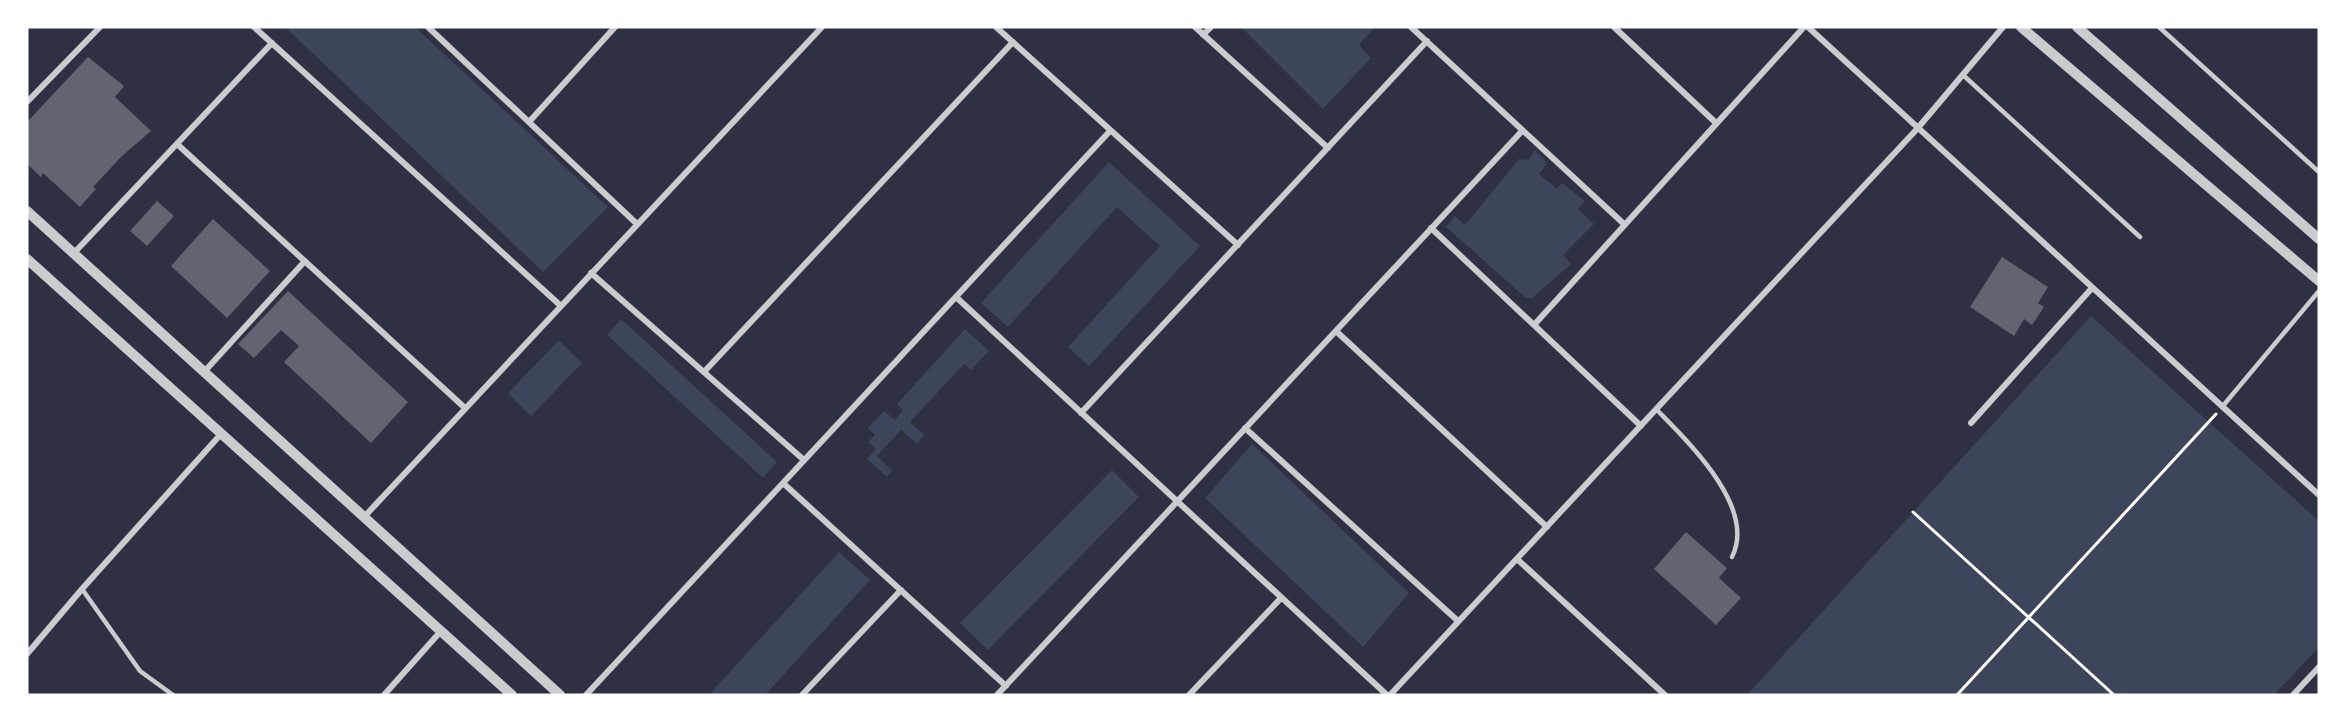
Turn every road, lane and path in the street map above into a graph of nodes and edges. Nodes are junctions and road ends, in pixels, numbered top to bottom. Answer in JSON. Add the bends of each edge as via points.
{"nodes":[{"id":1,"x":100,"y":27,"type":"edge"},
{"id":2,"x":254,"y":27,"type":"edge"},
{"id":3,"x":428,"y":27,"type":"edge"},
{"id":4,"x":615,"y":27,"type":"edge"},
{"id":5,"x":822,"y":27,"type":"edge"},
{"id":6,"x":996,"y":27,"type":"edge"},
{"id":7,"x":1195,"y":27,"type":"edge"},
{"id":8,"x":1210,"y":27,"type":"edge"},
{"id":9,"x":1411,"y":27,"type":"edge"},
{"id":10,"x":1614,"y":27,"type":"edge"},
{"id":11,"x":1806,"y":27,"type":"edge"},
{"id":12,"x":2003,"y":27,"type":"edge"},
{"id":13,"x":2021,"y":27,"type":"edge"},
{"id":14,"x":2077,"y":27,"type":"edge"},
{"id":15,"x":2159,"y":27,"type":"edge"},
{"id":16,"x":1203,"y":35,"type":"junction"},
{"id":17,"x":1427,"y":41,"type":"junction"},
{"id":18,"x":1013,"y":42,"type":"junction"},
{"id":19,"x":272,"y":43,"type":"junction"},
{"id":20,"x":1963,"y":75,"type":"junction"},
{"id":21,"x":27,"y":102,"type":"edge"},
{"id":22,"x":529,"y":122,"type":"junction"},
{"id":23,"x":1716,"y":123,"type":"junction"},
{"id":24,"x":1917,"y":129,"type":"junction"},
{"id":25,"x":1110,"y":131,"type":"junction"},
{"id":26,"x":1522,"y":131,"type":"junction"},
{"id":27,"x":177,"y":144,"type":"junction"},
{"id":28,"x":1328,"y":148,"type":"junction"},
{"id":29,"x":2319,"y":172,"type":"edge"},
{"id":30,"x":27,"y":211,"type":"edge"},
{"id":31,"x":637,"y":224,"type":"junction"},
{"id":32,"x":1624,"y":224,"type":"junction"},
{"id":33,"x":1431,"y":228,"type":"junction"},
{"id":34,"x":2140,"y":237,"type":"dead end"},
{"id":35,"x":2319,"y":239,"type":"edge"},
{"id":36,"x":1238,"y":245,"type":"junction"},
{"id":37,"x":74,"y":253,"type":"junction"},
{"id":38,"x":27,"y":259,"type":"edge"},
{"id":39,"x":305,"y":261,"type":"junction"},
{"id":40,"x":591,"y":273,"type":"junction"},
{"id":41,"x":2319,"y":281,"type":"edge"},
{"id":42,"x":2092,"y":288,"type":"junction"},
{"id":43,"x":2319,"y":291,"type":"edge"},
{"id":44,"x":956,"y":297,"type":"junction"},
{"id":45,"x":561,"y":306,"type":"junction"},
{"id":46,"x":1534,"y":325,"type":"junction"},
{"id":47,"x":1336,"y":331,"type":"junction"},
{"id":48,"x":204,"y":372,"type":"junction"},
{"id":49,"x":704,"y":372,"type":"junction"},
{"id":50,"x":2222,"y":407,"type":"junction"},
{"id":51,"x":465,"y":408,"type":"junction"},
{"id":52,"x":1656,"y":410,"type":"junction"},
{"id":53,"x":1081,"y":413,"type":"junction"},
{"id":54,"x":1971,"y":423,"type":"dead end"},
{"id":55,"x":1641,"y":426,"type":"junction"},
{"id":56,"x":1245,"y":429,"type":"junction"},
{"id":57,"x":221,"y":434,"type":"junction"},
{"id":58,"x":804,"y":460,"type":"junction"},
{"id":59,"x":783,"y":483,"type":"junction"},
{"id":60,"x":2319,"y":495,"type":"edge"},
{"id":61,"x":1177,"y":502,"type":"junction"},
{"id":62,"x":1913,"y":512,"type":"dead end"},
{"id":63,"x":364,"y":517,"type":"junction"},
{"id":64,"x":1547,"y":526,"type":"junction"},
{"id":65,"x":1732,"y":557,"type":"dead end"},
{"id":66,"x":1517,"y":559,"type":"junction"},
{"id":67,"x":82,"y":589,"type":"junction"},
{"id":68,"x":900,"y":590,"type":"junction"},
{"id":69,"x":1281,"y":598,"type":"junction"},
{"id":70,"x":2030,"y":618,"type":"junction"},
{"id":71,"x":1458,"y":621,"type":"junction"},
{"id":72,"x":441,"y":631,"type":"junction"},
{"id":73,"x":27,"y":654,"type":"edge"},
{"id":74,"x":2319,"y":667,"type":"edge"},
{"id":75,"x":1006,"y":686,"type":"junction"},
{"id":76,"x":173,"y":695,"type":"edge"},
{"id":77,"x":384,"y":695,"type":"edge"},
{"id":78,"x":512,"y":695,"type":"edge"},
{"id":79,"x":560,"y":695,"type":"edge"},
{"id":80,"x":586,"y":695,"type":"edge"},
{"id":81,"x":802,"y":695,"type":"edge"},
{"id":82,"x":997,"y":695,"type":"edge"},
{"id":83,"x":1189,"y":695,"type":"edge"},
{"id":84,"x":1388,"y":695,"type":"edge"},
{"id":85,"x":1665,"y":695,"type":"edge"},
{"id":86,"x":1957,"y":695,"type":"edge"},
{"id":87,"x":2115,"y":695,"type":"edge"},
{"id":88,"x":2293,"y":695,"type":"edge"}],
"edges":[{"from":1,"to":21,"type":"street"},
{"from":2,"to":19,"type":"street"},
{"from":3,"to":22,"type":"street"},
{"from":4,"to":22,"type":"street"},
{"from":5,"to":31,"type":"street"},
{"from":6,"to":18,"type":"street"},
{"from":7,"to":16,"type":"street"},
{"from":8,"to":16,"type":"street"},
{"from":9,"to":17,"type":"street"},
{"from":10,"to":23,"type":"street"},
{"from":11,"to":23,"type":"street"},
{"from":11,"to":24,"type":"street"},
{"from":12,"to":20,"type":"street"},
{"from":13,"to":41,"type":"street"},
{"from":14,"to":35,"type":"street"},
{"from":15,"to":29,"type":"lane"},
{"from":16,"to":28,"type":"street"},
{"from":17,"to":26,"type":"street"},
{"from":17,"to":28,"type":"street"},
{"from":18,"to":25,"type":"street"},
{"from":18,"to":49,"type":"street"},
{"from":19,"to":27,"type":"street"},
{"from":19,"to":45,"type":"street"},
{"from":20,"to":24,"type":"street"},
{"from":20,"to":34,"type":"lane"},
{"from":22,"to":31,"type":"street"},
{"from":23,"to":32,"type":"street"},
{"from":24,"to":42,"type":"street"},
{"from":24,"to":52,"type":"street"},
{"from":25,"to":36,"type":"street"},
{"from":25,"to":44,"type":"street"},
{"from":26,"to":32,"type":"street"},
{"from":26,"to":33,"type":"street"},
{"from":27,"to":37,"type":"street"},
{"from":27,"to":39,"type":"street"},
{"from":28,"to":36,"type":"street"},
{"from":30,"to":37,"type":"street"},
{"from":31,"to":40,"type":"street"},
{"from":32,"to":46,"type":"street"},
{"from":33,"to":46,"type":"street"},
{"from":33,"to":47,"type":"street"},
{"from":36,"to":53,"type":"street"},
{"from":37,"to":48,"type":"street"},
{"from":38,"to":57,"type":"street"},
{"from":39,"to":48,"type":"street"},
{"from":39,"to":51,"type":"street"},
{"from":40,"to":45,"type":"street"},
{"from":40,"to":49,"type":"street"},
{"from":42,"to":50,"type":"street"},
{"from":42,"to":54,"type":"street"},
{"from":43,"to":50,"type":"lane"},
{"from":44,"to":53,"type":"street"},
{"from":44,"to":58,"type":"street"},
{"from":45,"to":51,"type":"street"},
{"from":46,"to":55,"type":"street"},
{"from":47,"to":56,"type":"street"},
{"from":47,"to":64,"type":"street"},
{"from":48,"to":63,"type":"street"},
{"from":49,"to":58,"type":"street"},
{"from":50,"to":60,"type":"street"},
{"from":50,"to":70,"type":"path"},
{"from":51,"to":63,"type":"street"},
{"from":52,"to":55,"type":"street"},
{"from":52,"to":65,"type":"lane","via":[[1702,461],[1730,501],[1738,534]]},
{"from":53,"to":61,"type":"street"},
{"from":55,"to":64,"type":"street"},
{"from":56,"to":61,"type":"street"},
{"from":56,"to":71,"type":"street"},
{"from":57,"to":67,"type":"street"},
{"from":57,"to":72,"type":"street"},
{"from":58,"to":59,"type":"street"},
{"from":59,"to":68,"type":"street"},
{"from":59,"to":80,"type":"street"},
{"from":61,"to":69,"type":"street"},
{"from":61,"to":75,"type":"street"},
{"from":62,"to":70,"type":"path"},
{"from":63,"to":79,"type":"street"},
{"from":64,"to":66,"type":"street"},
{"from":66,"to":71,"type":"street"},
{"from":66,"to":85,"type":"street"},
{"from":67,"to":73,"type":"street"},
{"from":67,"to":76,"type":"lane","via":[[140,670]]},
{"from":68,"to":75,"type":"street"},
{"from":68,"to":81,"type":"street"},
{"from":69,"to":83,"type":"street"},
{"from":69,"to":84,"type":"street"},
{"from":70,"to":86,"type":"path"},
{"from":70,"to":87,"type":"path"},
{"from":71,"to":84,"type":"street"},
{"from":72,"to":77,"type":"street"},
{"from":72,"to":78,"type":"street"},
{"from":74,"to":88,"type":"street"},
{"from":75,"to":82,"type":"street"}]}
